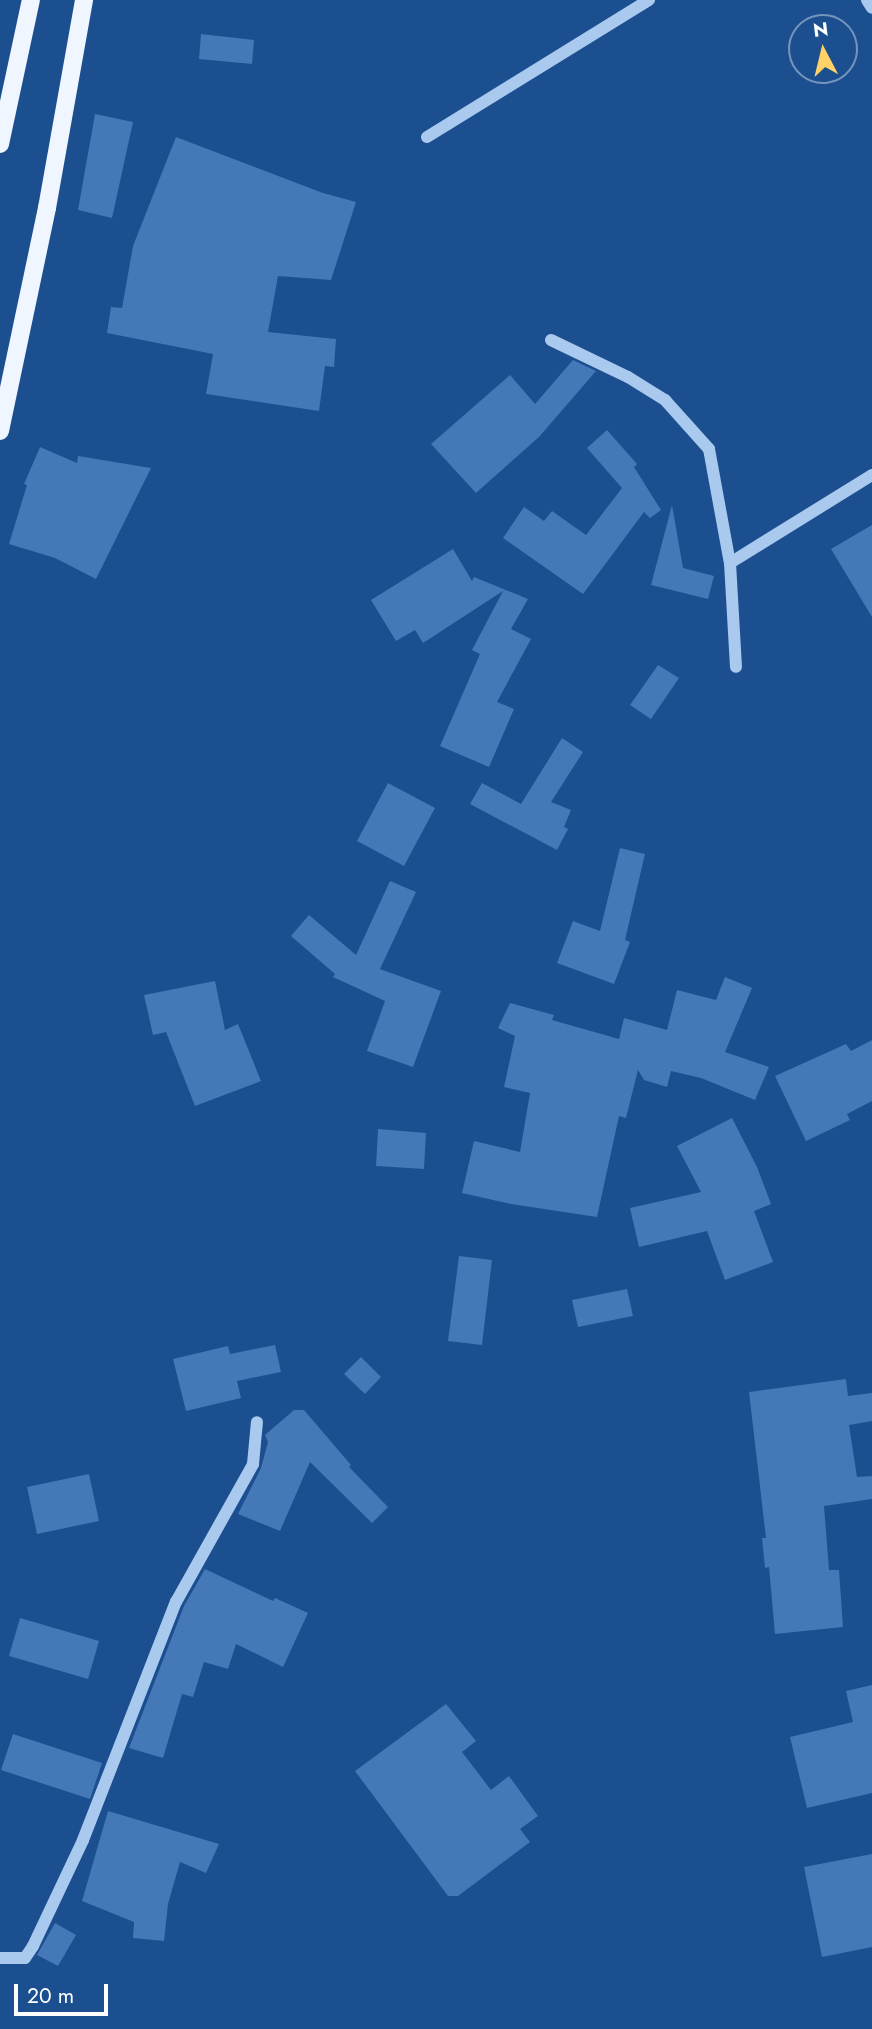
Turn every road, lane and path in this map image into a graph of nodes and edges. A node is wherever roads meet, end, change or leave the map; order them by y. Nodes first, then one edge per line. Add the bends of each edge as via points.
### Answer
1 (31, 0) edge
2 (84, 0) edge
3 (649, 0) edge
4 (867, 0) edge
5 (872, 8) edge
6 (427, 137) dead end
7 (0, 144) edge
8 (551, 340) dead end
9 (0, 431) edge
10 (872, 475) edge
11 (730, 563) junction
12 (736, 667) dead end
13 (257, 1422) dead end
14 (0, 1958) edge

1 - 7 main road
2 - 9 main road
3 - 6 street
4 - 5 street
8 - 11 street via 628,377 665,401 709,449
10 - 11 street
11 - 12 street
13 - 14 street via 253,1464 176,1602 83,1840 33,1946 25,1958

